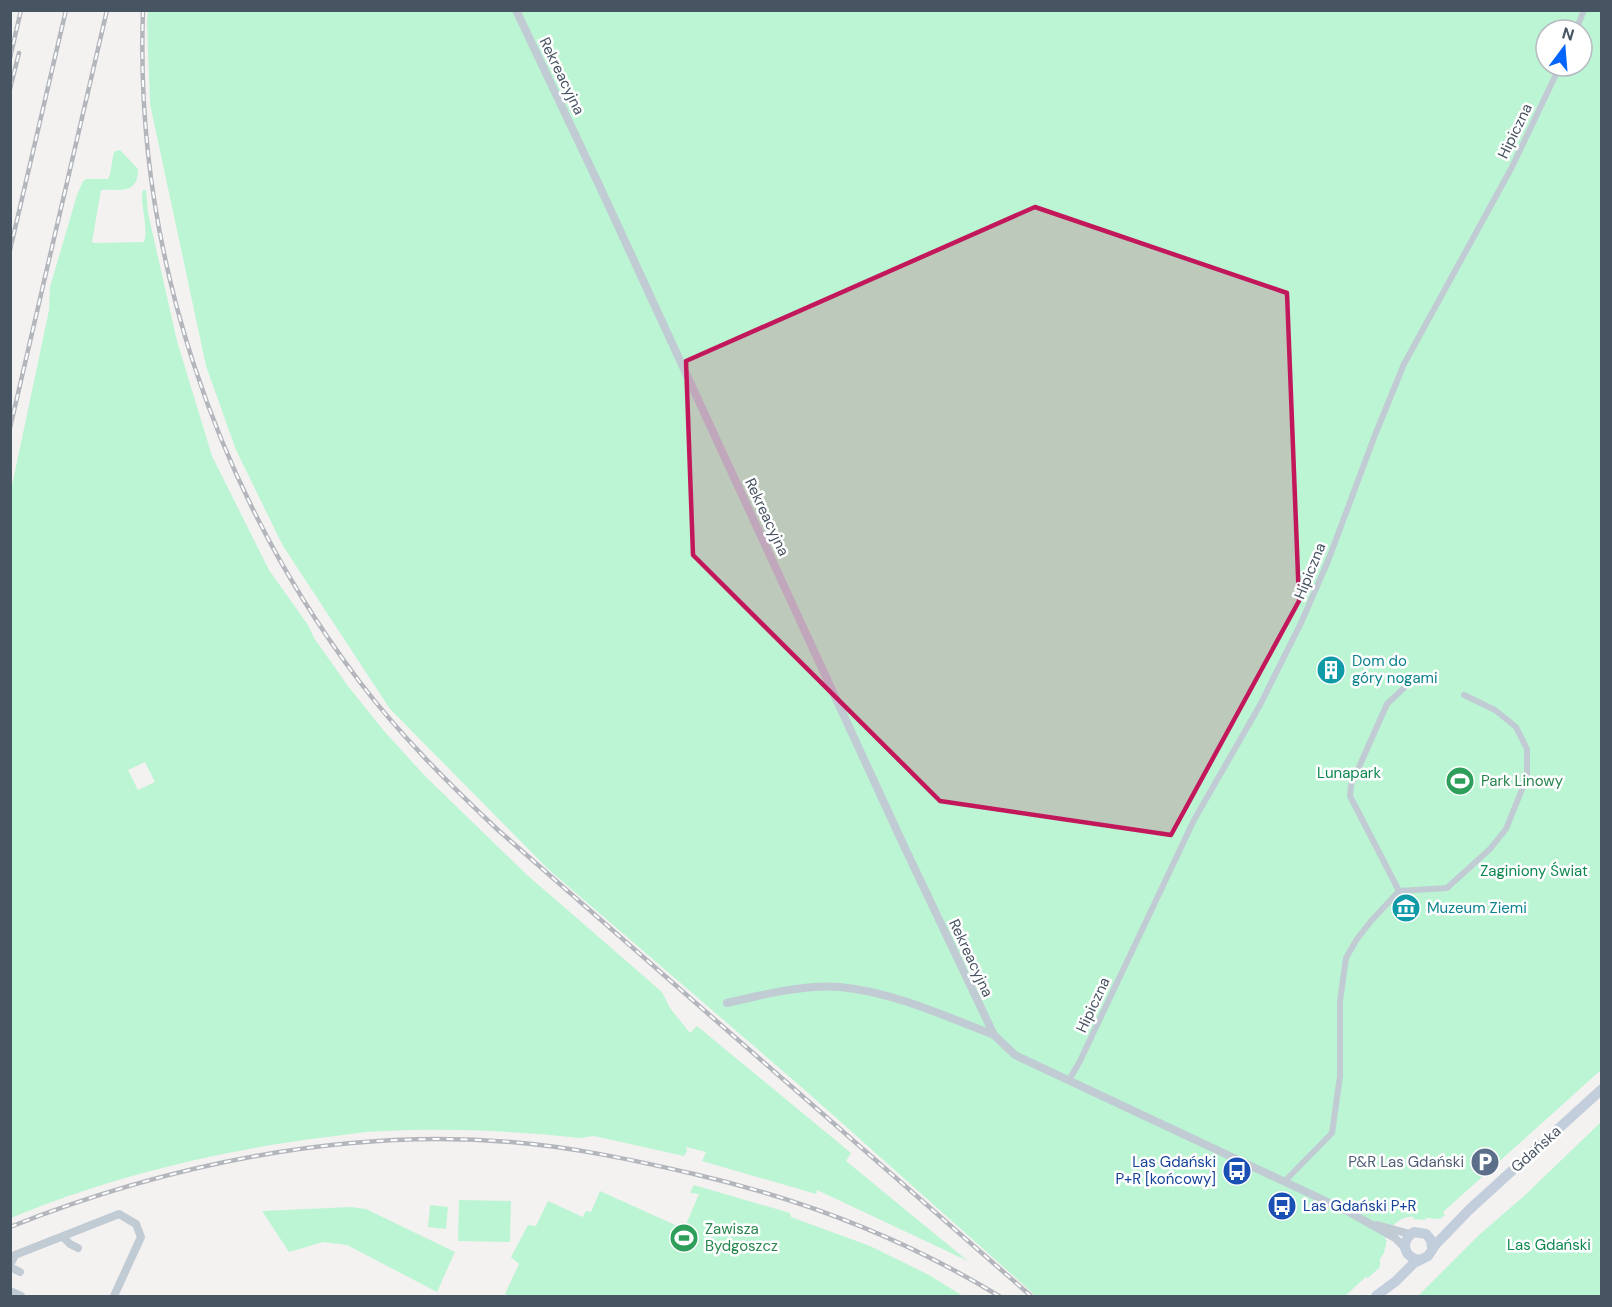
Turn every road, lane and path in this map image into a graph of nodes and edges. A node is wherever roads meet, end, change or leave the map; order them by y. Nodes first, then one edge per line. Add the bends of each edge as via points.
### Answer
1 (516, 10) edge
2 (1554, 78) edge
3 (1408, 684) dead end
4 (1464, 695) dead end
5 (1399, 891) junction
6 (727, 1003) dead end
7 (994, 1035) junction
8 (1070, 1080) junction
9 (1602, 1089) edge
10 (1284, 1182) junction
11 (1470, 1209) junction
12 (1370, 1223) junction
13 (1410, 1234) junction
14 (1426, 1234) junction
15 (63, 1237) junction
16 (78, 1248) dead end
17 (1432, 1248) junction
18 (1405, 1250) junction
19 (1419, 1260) junction
20 (10, 1266) edge
21 (20, 1272) dead end
22 (10, 1291) edge
23 (1378, 1294) edge
24 (21, 1296) edge
25 (114, 1296) edge

1 - 7 street, Rekreacyjna
2 - 8 street, Hipiczna via 1512,167 1404,363 1302,623 1194,820
3 - 5 street via 1387,704 1350,796
4 - 5 street via 1495,710 1516,728 1527,749 1527,777 1506,829 1447,888
5 - 10 street via 1371,921 1346,958 1340,1000 1340,1076 1332,1133
6 - 7 street, Rekreacyjna via 787,990 839,987 922,1007
7 - 8 street, Rekreacyjna via 1015,1055
8 - 10 street, Rekreacyjna
9 - 11 main road, Gdańska
10 - 12 street, Rekreacyjna
11 - 14 main road, Gdańska via 1438,1231
11 - 17 main road, Gdańska
12 - 13 street, Rekreacyjna
12 - 18 street, Rekreacyjna
13 - 14 main road
13 - 18 main road
14 - 17 main road
15 - 16 street
15 - 20 street via 15,1255
15 - 25 street via 119,1214 136,1224 141,1237
17 - 19 main road via 1428,1256
18 - 19 main road via 1411,1258
18 - 23 main road via 1403,1264
19 - 23 main road
20 - 21 street
22 - 24 street

